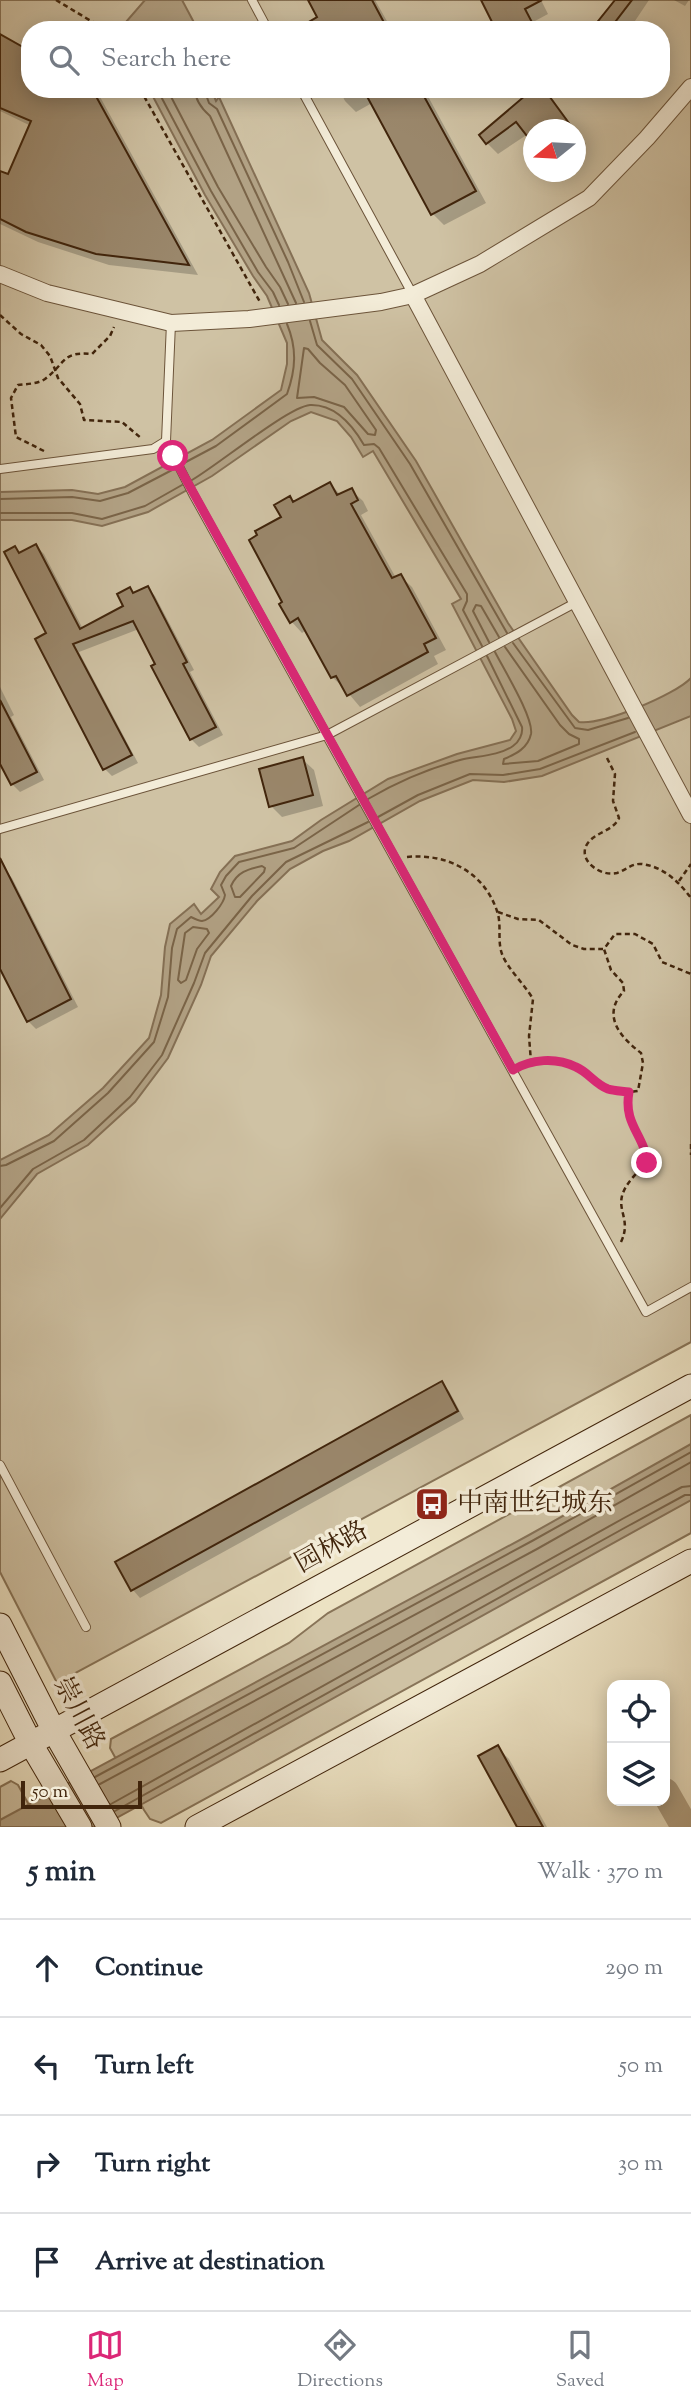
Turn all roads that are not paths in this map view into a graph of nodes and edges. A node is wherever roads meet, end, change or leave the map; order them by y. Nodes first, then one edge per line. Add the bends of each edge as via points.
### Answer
1 (252, 0) edge
2 (263, 21) edge
3 (691, 87) edge
4 (306, 98) edge
5 (0, 274) edge
6 (413, 295) junction
7 (172, 323) junction
8 (166, 442) junction
9 (0, 469) edge
10 (577, 602) junction
11 (327, 735) junction
12 (691, 815) edge
13 (0, 829) edge
14 (691, 1287) edge
15 (691, 1386) edge
16 (0, 1465) edge
17 (691, 1561) edge
18 (0, 1625) edge
19 (86, 1627) dead end
20 (0, 1683) edge
21 (54, 1731) junction
22 (31, 1744) junction
23 (0, 1760) edge
24 (80, 1827) edge
25 (109, 1827) edge
26 (197, 1827) edge

1 - 2 lane
3 - 6 street via 589,198 480,264
4 - 6 lane
5 - 7 street via 47,293
6 - 7 street via 317,311
6 - 10 street
7 - 8 lane
8 - 9 lane
8 - 11 lane
10 - 11 lane
10 - 12 street
11 - 13 lane
11 - 14 lane via 646,1312
15 - 21 main road, 园林路
16 - 19 lane
17 - 26 main road
18 - 21 main road, 崇川路
20 - 22 main road, 崇川路
21 - 22 main road, 园林路
21 - 25 main road, 崇川路
22 - 23 main road, 园林路
22 - 24 main road, 崇川路

